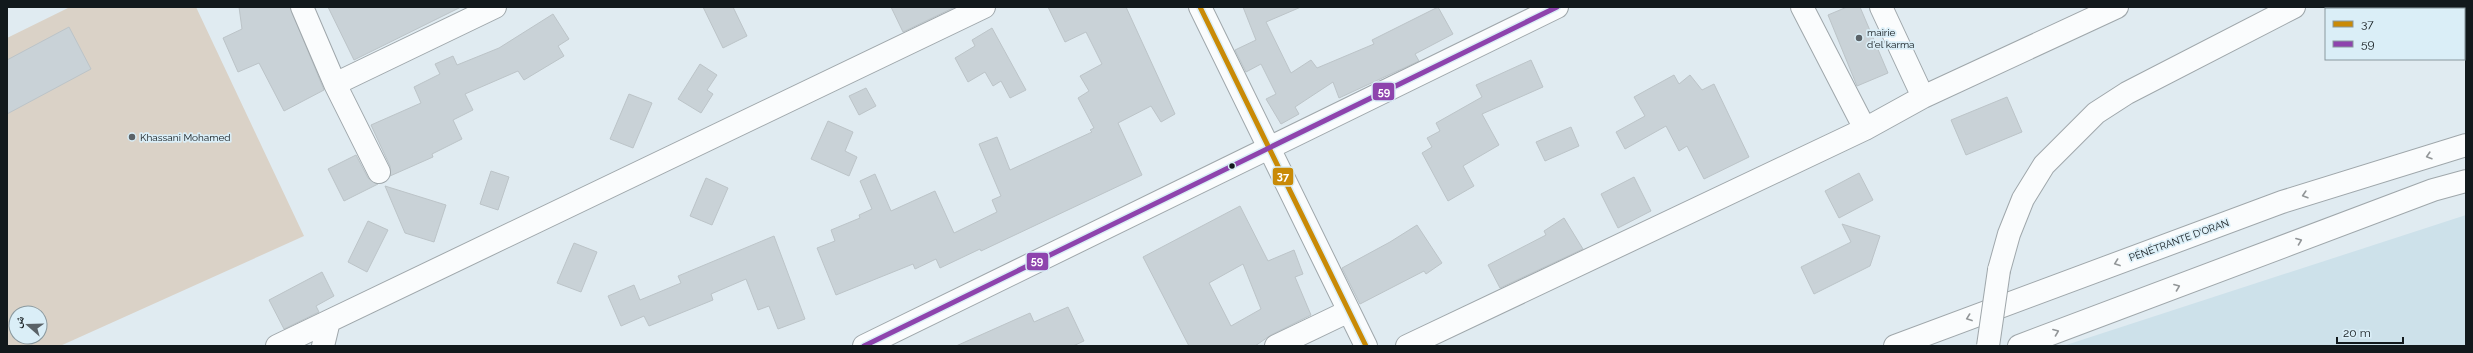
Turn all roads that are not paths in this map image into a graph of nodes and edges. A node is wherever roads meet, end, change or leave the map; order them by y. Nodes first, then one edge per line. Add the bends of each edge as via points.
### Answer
1 (302, 7) edge
2 (495, 7) edge
3 (984, 7) edge
4 (1200, 7) edge
5 (1557, 7) edge
6 (1802, 7) edge
7 (1881, 7) edge
8 (2117, 7) edge
9 (2294, 7) edge
10 (335, 84) junction
11 (1923, 97) junction
12 (1865, 129) junction
13 (2466, 144) edge
14 (1269, 149) junction
15 (378, 172) dead end
16 (2466, 181) edge
17 (1347, 312) junction
18 (329, 321) junction
19 (277, 346) edge
20 (323, 346) edge
21 (865, 346) edge
22 (1276, 346) edge
23 (1366, 346) edge
24 (1407, 346) edge
25 (1895, 346) edge
26 (1988, 346) edge
27 (2019, 346) edge

1 - 10 main road
2 - 10 main road
3 - 18 main road
4 - 14 main road
5 - 14 main road
6 - 12 main road
7 - 11 main road
8 - 11 main road
9 - 26 main road, bridge via 2127,93 2096,113 2069,138 2044,166 2023,199 2009,234 2000,270
10 - 15 main road
11 - 12 main road
12 - 24 main road
13 -> 25 main road, PÉNÉTRANTE D'ORAN via 2282,202
14 - 17 main road
14 - 21 main road
27 -> 16 main road via 2433,190
17 - 22 main road
17 - 23 main road
18 - 19 main road
18 - 20 main road

